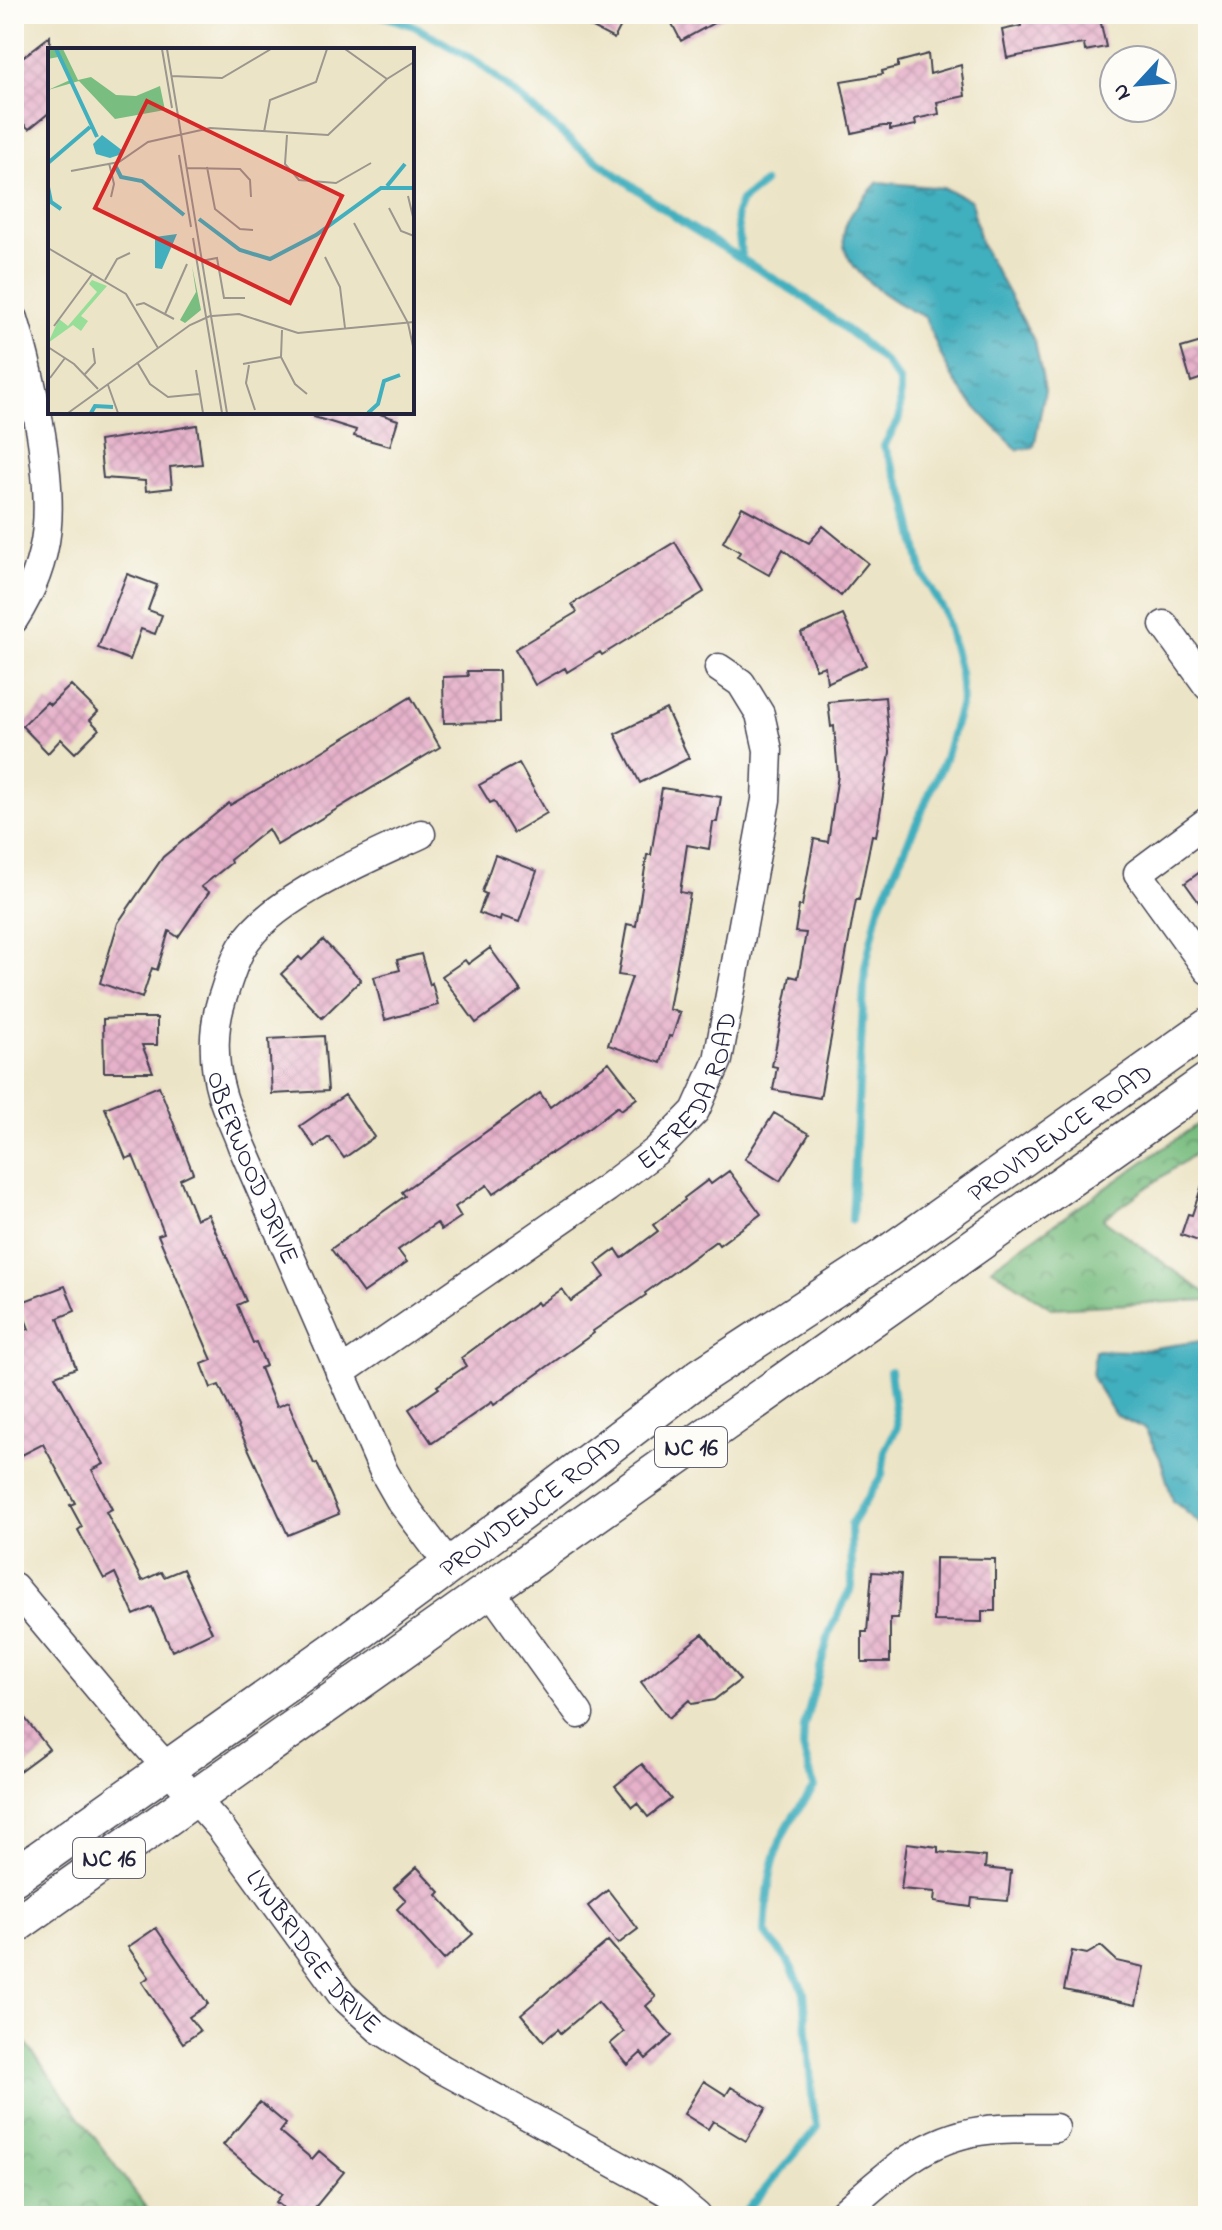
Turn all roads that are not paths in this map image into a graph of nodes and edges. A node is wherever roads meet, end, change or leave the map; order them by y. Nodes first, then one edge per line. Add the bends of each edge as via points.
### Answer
1 (14, 319) edge
2 (39, 361) edge
3 (14, 619) edge
4 (1164, 625) dead end
5 (719, 668) dead end
6 (1208, 686) edge
7 (1208, 821) edge
8 (421, 834) dead end
9 (1208, 970) edge
10 (1208, 1027) edge
11 (1208, 1081) edge
12 (340, 1373) junction
13 (449, 1565) junction
14 (14, 1587) edge
15 (490, 1590) junction
16 (579, 1714) dead end
17 (168, 1768) junction
18 (196, 1797) junction
19 (14, 1877) edge
20 (14, 1926) edge
21 (1055, 2128) dead end
22 (697, 2216) edge
23 (840, 2216) edge

1 - 2 street
2 - 3 street via 47,534 39,570
4 - 6 street
5 - 12 street, ELFREDA ROAD via 741,683 760,714 768,750 766,800 718,1060 695,1111 656,1151 607,1188
7 - 9 street via 1138,873
8 - 12 street, OBERWOOD DRIVE via 331,878 263,922 230,973 215,1035 221,1093
10 - 13 main road, PROVIDENCE ROAD / NC 16 via 886,1255 701,1376
11 - 15 main road, PROVIDENCE ROAD / NC 16
12 - 13 street, OBERWOOD DRIVE via 384,1472
13 - 17 main road, PROVIDENCE ROAD / NC 16
14 - 17 street, LYNBRIDGE DRIVE
15 - 16 street
15 - 18 main road, PROVIDENCE ROAD / NC 16
17 - 18 street, LYNBRIDGE DRIVE
17 - 19 main road, PROVIDENCE ROAD / NC 16
18 - 20 main road, PROVIDENCE ROAD / NC 16
18 - 22 street, LYNBRIDGE DRIVE via 342,1995 379,2029 672,2195
21 - 23 street via 982,2130 942,2142 893,2168

